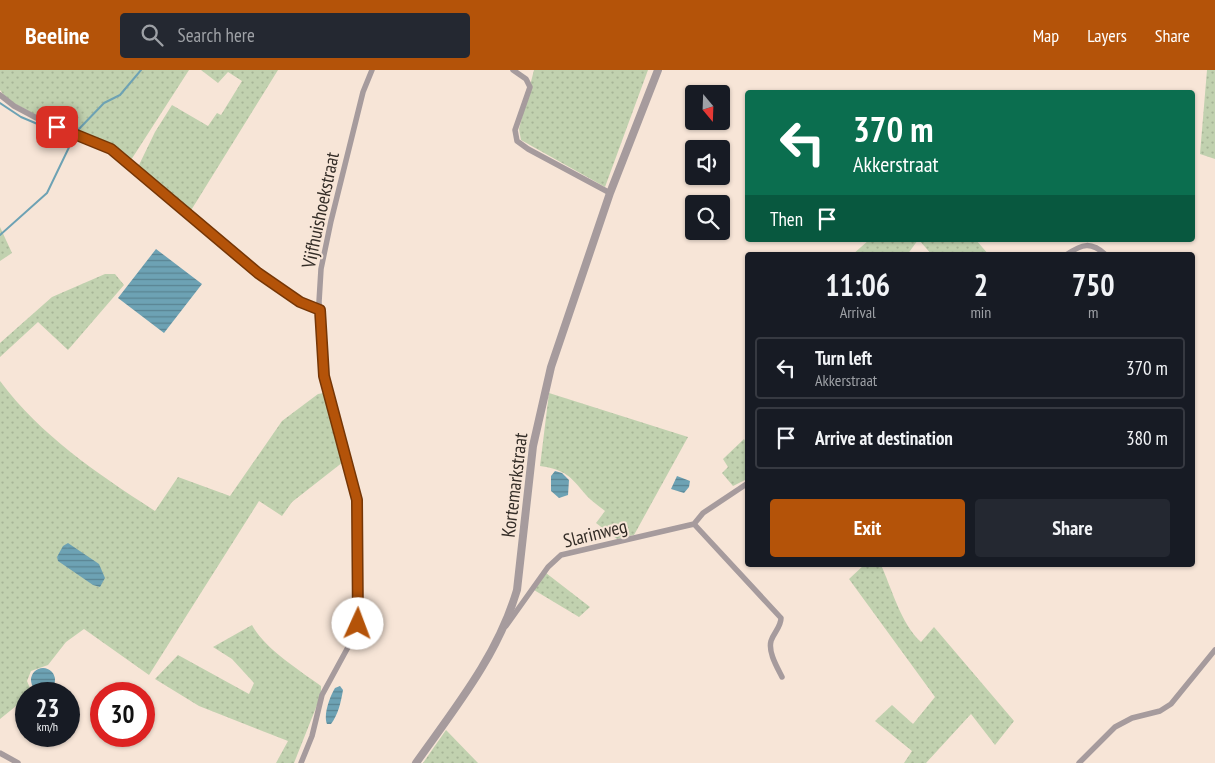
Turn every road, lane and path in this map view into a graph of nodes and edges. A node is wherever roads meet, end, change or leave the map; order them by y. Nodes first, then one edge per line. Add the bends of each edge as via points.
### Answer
1 (372, 70) edge
2 (513, 70) edge
3 (658, 70) edge
4 (0, 95) edge
5 (610, 193) junction
6 (1070, 252) edge
7 (1102, 252) edge
8 (320, 310) junction
9 (745, 485) edge
10 (694, 524) junction
11 (505, 626) junction
12 (1215, 650) edge
13 (782, 677) dead end
14 (0, 753) edge
15 (18, 763) edge
16 (301, 763) edge
17 (416, 763) edge
18 (1079, 763) edge

1 - 8 street, Vijfhuishoekstraat via 363,92 323,255
2 - 5 street via 526,79 530,87 515,130 517,141
3 - 5 street, Kortemarkstraat
4 - 8 street via 46,123 111,149 258,273 300,302
5 - 11 street, Kortemarkstraat via 551,367 533,446 518,590
6 - 7 street via 1088,244
8 - 16 street, Vijfhuishoekstraat via 324,376 357,500 358,615 353,638 322,695 312,736
9 - 10 street via 703,513
10 - 11 street, Slarinweg via 561,555 548,567
10 - 13 street via 781,618 771,640 771,649
11 - 17 street, Kortemarkstraat via 477,675
12 - 18 street via 1171,704 1115,727
14 - 15 street

